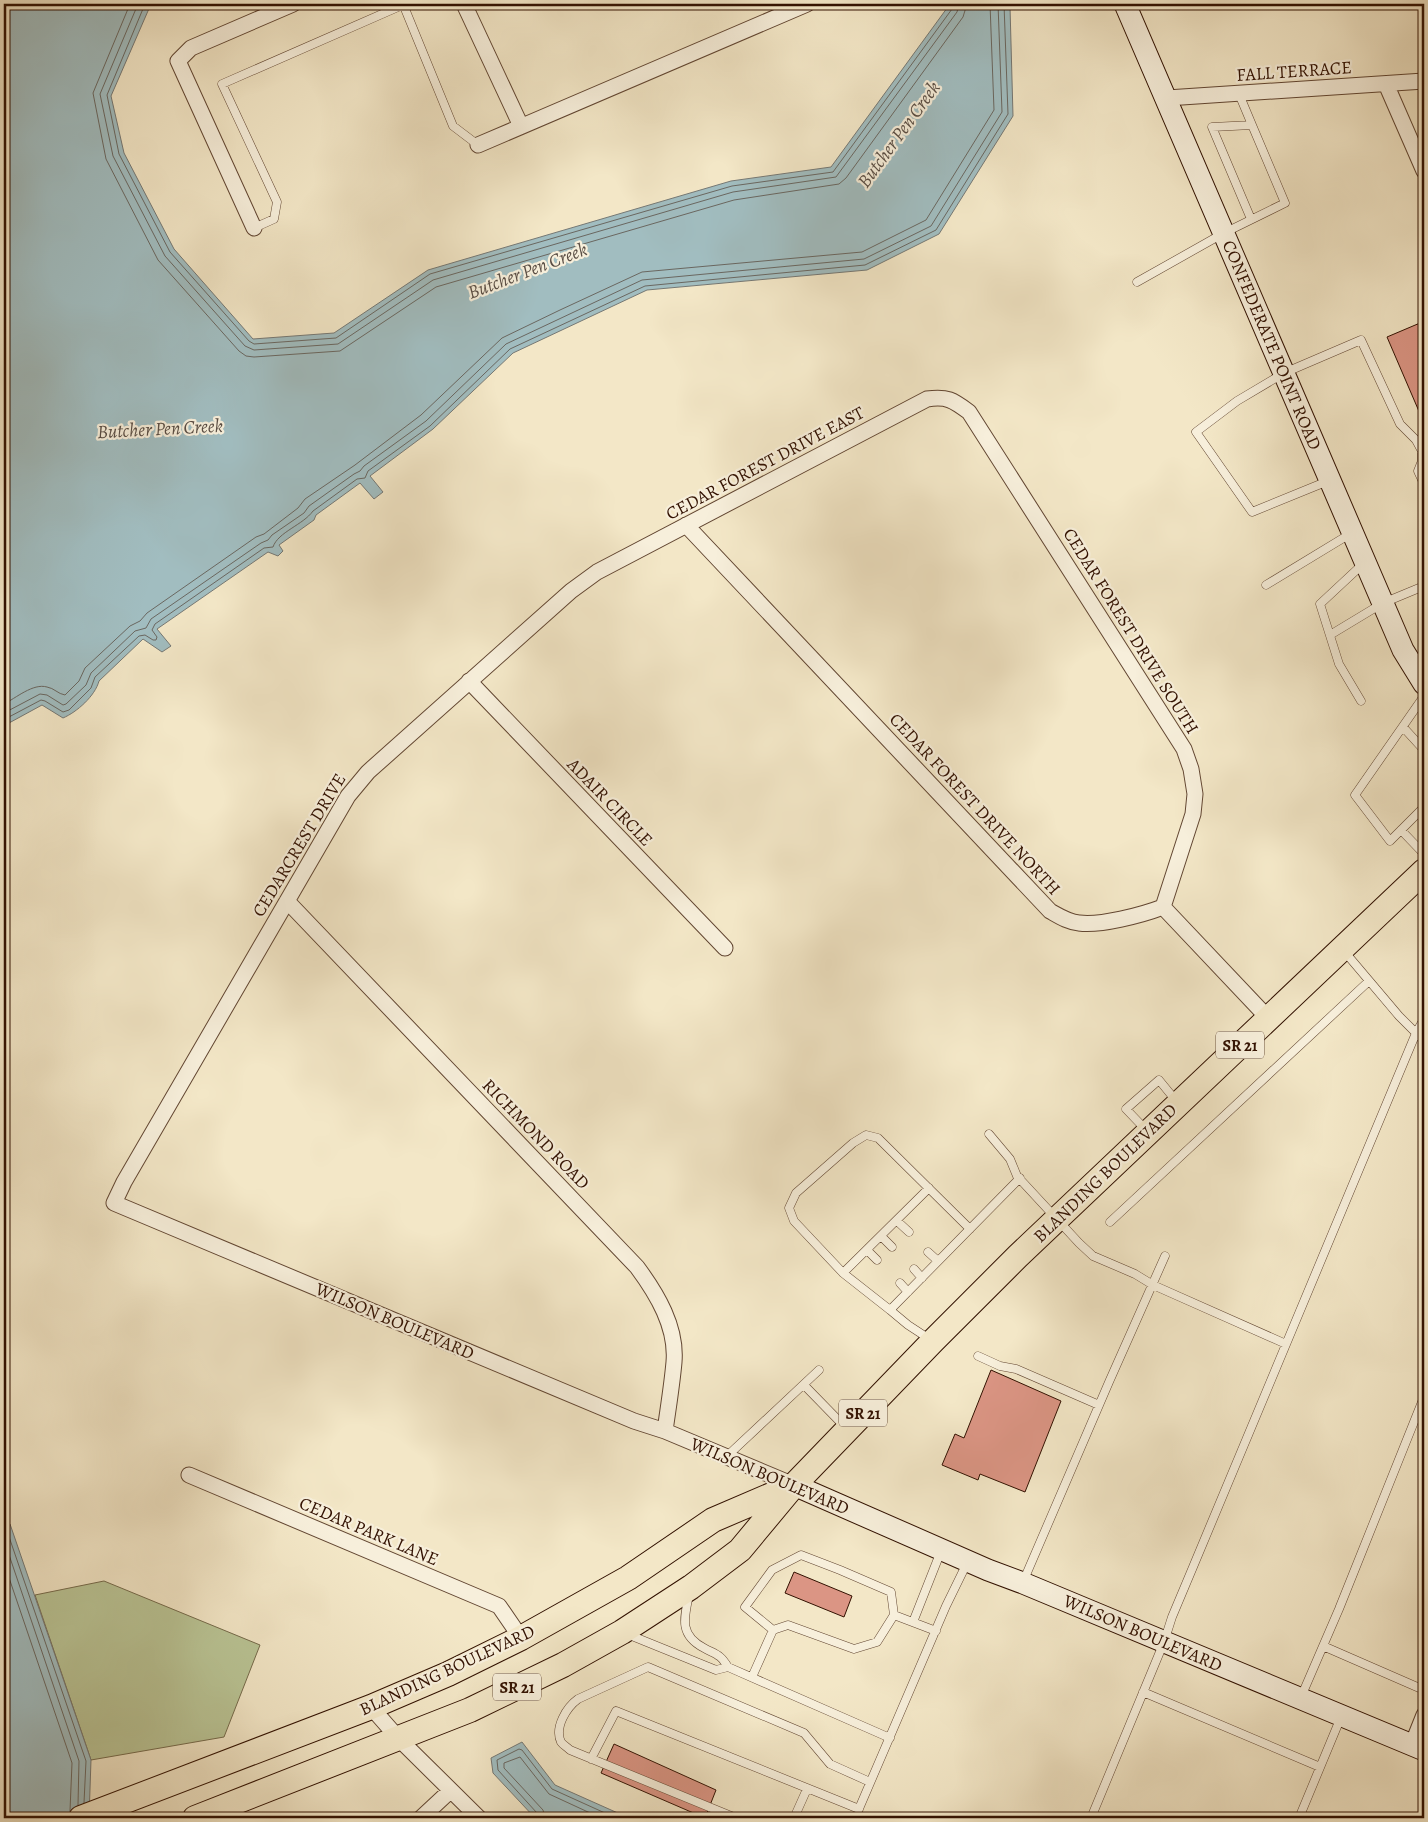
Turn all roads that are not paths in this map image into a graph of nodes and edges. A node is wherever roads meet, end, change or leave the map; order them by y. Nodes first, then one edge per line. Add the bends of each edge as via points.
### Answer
1 (293, 4) edge
2 (404, 4) edge
3 (464, 4) edge
4 (807, 4) edge
5 (1126, 4) edge
6 (1424, 81) edge
7 (1386, 84) junction
8 (1239, 94) junction
9 (1167, 98) junction
10 (1252, 125) junction
11 (521, 126) junction
12 (478, 145) joint
13 (1424, 171) edge
14 (1250, 219) junction
15 (254, 228) joint
16 (1224, 233) junction
17 (1137, 282) dead end
18 (1284, 373) junction
19 (952, 400) joint
20 (1330, 481) junction
21 (1424, 484) edge
22 (686, 525) junction
23 (1352, 533) junction
24 (1365, 562) junction
25 (597, 572) joint
26 (1266, 585) dead end
27 (1424, 586) edge
28 (1382, 603) junction
29 (1330, 635) junction
30 (469, 681) junction
31 (1424, 685) edge
32 (1361, 700) dead end
33 (1403, 726) junction
34 (1424, 750) edge
35 (1424, 807) edge
36 (1401, 830) junction
37 (1424, 854) edge
38 (1424, 871) edge
39 (286, 901) junction
40 (1163, 907) junction
41 (724, 948) dead end
42 (1341, 949) junction
43 (1368, 980) junction
44 (1268, 1018) junction
45 (1424, 1018) edge
46 (1416, 1033) junction
47 (1424, 1041) edge
48 (1178, 1103) junction
49 (1148, 1132) junction
50 (989, 1134) dead end
51 (1020, 1178) junction
52 (929, 1188) junction
53 (114, 1203) joint
54 (1056, 1220) junction
55 (896, 1221) junction
56 (1110, 1222) dead end
57 (970, 1229) junction
58 (909, 1232) dead end
59 (881, 1236) junction
60 (892, 1248) dead end
61 (868, 1250) junction
62 (928, 1252) dead end
63 (1166, 1256) dead end
64 (878, 1260) dead end
65 (938, 1261) junction
66 (914, 1269) dead end
67 (843, 1273) junction
68 (922, 1278) junction
69 (900, 1283) dead end
70 (1153, 1285) junction
71 (908, 1292) junction
72 (890, 1310) junction
73 (933, 1341) junction
74 (1286, 1344) junction
75 (978, 1356) dead end
76 (819, 1370) dead end
77 (804, 1385) junction
78 (1424, 1398) edge
79 (1099, 1405) junction
80 (847, 1430) junction
81 (665, 1431) junction
82 (725, 1458) junction
83 (189, 1475) dead end
84 (794, 1485) junction
85 (941, 1549) junction
86 (968, 1561) junction
87 (1023, 1583) junction
88 (691, 1587) junction
89 (894, 1615) junction
90 (913, 1622) junction
91 (773, 1630) junction
92 (936, 1631) junction
93 (622, 1632) junction
94 (521, 1638) junction
95 (1164, 1642) junction
96 (1322, 1646) junction
97 (728, 1667) junction
98 (752, 1677) junction
99 (1424, 1690) edge
100 (1143, 1692) junction
101 (1300, 1698) junction
102 (371, 1707) junction
103 (1424, 1715) edge
104 (1342, 1716) junction
105 (890, 1738) junction
106 (399, 1739) junction
107 (1418, 1747) edge
108 (591, 1759) junction
109 (1320, 1767) junction
110 (870, 1782) junction
111 (807, 1788) junction
112 (450, 1791) junction
113 (859, 1809) junction
114 (81, 1818) edge
115 (195, 1818) edge
116 (422, 1818) edge
117 (479, 1818) edge
118 (736, 1818) edge
119 (794, 1818) edge
120 (855, 1818) edge
121 (1091, 1818) edge
122 (1299, 1818) edge

1 - 15 street via 191,48 178,61
2 - 12 lane via 453,126
2 - 15 lane via 222,84 277,202 274,219
3 - 11 street
4 - 11 street
5 - 9 street, CONFEDERATE POINT ROAD
6 - 7 street, FALL TERRACE
7 - 8 street, FALL TERRACE
7 - 13 street
8 - 9 street, FALL TERRACE
8 - 10 lane
9 - 16 street, CONFEDERATE POINT ROAD
10 - 14 lane via 1286,203
10 - 14 lane via 1212,127
11 - 12 street
14 - 16 lane
16 - 17 lane
16 - 18 street, CONFEDERATE POINT ROAD
18 - 20 street, CONFEDERATE POINT ROAD
18 - 20 lane via 1237,401 1196,432 1252,512
18 - 21 lane via 1361,340 1400,424 1422,451 1418,471
19 - 22 street, CEDAR FOREST DRIVE EAST via 927,398
19 - 40 street, CEDAR FOREST DRIVE SOUTH via 969,412 1184,749 1191,769 1193,814
20 - 23 street, CONFEDERATE POINT ROAD
22 - 25 street, CEDAR FOREST DRIVE EAST
22 - 40 street, CEDAR FOREST DRIVE NORTH via 1050,911 1063,919 1092,923 1141,915
23 - 24 street, CONFEDERATE POINT ROAD
23 - 26 lane
24 - 28 street, CONFEDERATE POINT ROAD
24 - 29 lane via 1320,604
25 - 30 street, CEDARCREST DRIVE
27 - 28 lane
28 - 29 lane
28 - 31 street, CONFEDERATE POINT ROAD via 1403,650
29 - 32 lane via 1339,664
30 - 39 street, CEDARCREST DRIVE via 368,772 348,796
30 - 41 street, ADAIR CIRCLE
31 - 33 lane
33 - 34 lane
33 - 36 lane via 1355,795 1390,841
35 - 36 lane
36 - 37 lane
38 - 42 main road, BLANDING BOULEVARD / SR 21
39 - 53 street, CEDARCREST DRIVE
39 - 81 street, RICHMOND ROAD via 637,1267 663,1308 672,1336 674,1361
40 - 44 street
42 - 43 lane
42 - 44 main road, BLANDING BOULEVARD / SR 21
43 - 46 lane
43 - 56 lane
44 - 48 main road, BLANDING BOULEVARD / SR 21
45 - 46 lane
46 - 47 lane
46 - 74 lane
48 - 49 main road, BLANDING BOULEVARD / SR 21
48 - 49 lane via 1159,1080 1126,1109
49 - 54 main road, BLANDING BOULEVARD / SR 21
50 - 51 lane via 1010,1159
51 - 54 lane
51 - 57 lane
52 - 55 lane
52 - 57 lane
52 - 67 lane via 878,1138 866,1135 853,1142 796,1193 789,1208 794,1221
53 - 81 street, WILSON BOULEVARD via 634,1421
54 - 70 lane via 1093,1256
54 - 73 main road, BLANDING BOULEVARD / SR 21
55 - 58 lane
55 - 59 lane
57 - 65 lane
59 - 60 lane
59 - 61 lane
61 - 64 lane
61 - 67 lane
62 - 65 lane
63 - 70 lane
65 - 68 lane
66 - 68 lane
67 - 72 lane
68 - 71 lane
69 - 71 lane
70 - 74 lane
70 - 79 lane
71 - 72 lane
72 - 73 lane
73 - 80 main road, BLANDING BOULEVARD / SR 21
74 - 95 lane
75 - 79 lane
76 - 77 lane
77 - 80 lane
77 - 82 lane
78 - 96 lane
79 - 87 lane
80 - 84 main road, BLANDING BOULEVARD / SR 21
81 - 82 street, WILSON BOULEVARD
82 - 84 street, WILSON BOULEVARD
83 - 94 street, CEDAR PARK LANE via 499,1606
84 - 85 street, WILSON BOULEVARD
84 - 88 main road, BLANDING BOULEVARD / SR 21 via 740,1550
84 - 94 main road, BLANDING BOULEVARD / SR 21 via 713,1520 628,1578
85 - 86 street, WILSON BOULEVARD
85 - 90 lane
86 - 87 street, WILSON BOULEVARD
86 - 92 lane
87 - 95 street, WILSON BOULEVARD
88 - 93 main road, BLANDING BOULEVARD / SR 21
88 - 97 lane via 684,1617 685,1628 691,1640 720,1655
89 - 90 lane
89 - 91 lane via 877,1642 854,1649 788,1625
89 - 91 lane via 891,1592 801,1555 772,1570 745,1607
90 - 92 lane
91 - 98 lane
92 - 105 lane
93 - 97 lane via 716,1670
93 - 106 main road, BLANDING BOULEVARD / SR 21 via 470,1710
94 - 102 main road, BLANDING BOULEVARD / SR 21
95 - 100 lane
95 - 101 street, WILSON BOULEVARD
96 - 99 lane
96 - 101 lane
97 - 98 lane
98 - 105 lane
100 - 109 lane
100 - 121 lane
101 - 104 street, WILSON BOULEVARD
102 - 106 street
102 - 114 main road, BLANDING BOULEVARD / SR 21
103 - 107 street
104 - 107 street, WILSON BOULEVARD
104 - 109 lane
105 - 110 lane
106 - 112 street
106 - 115 main road, BLANDING BOULEVARD / SR 21
108 - 110 lane via 562,1743 559,1735 562,1720 570,1705 648,1667 804,1733 830,1764
108 - 111 lane via 616,1711
108 - 118 lane
109 - 122 lane
110 - 113 lane
111 - 113 lane
111 - 119 lane
112 - 116 street
112 - 117 street
113 - 120 lane

